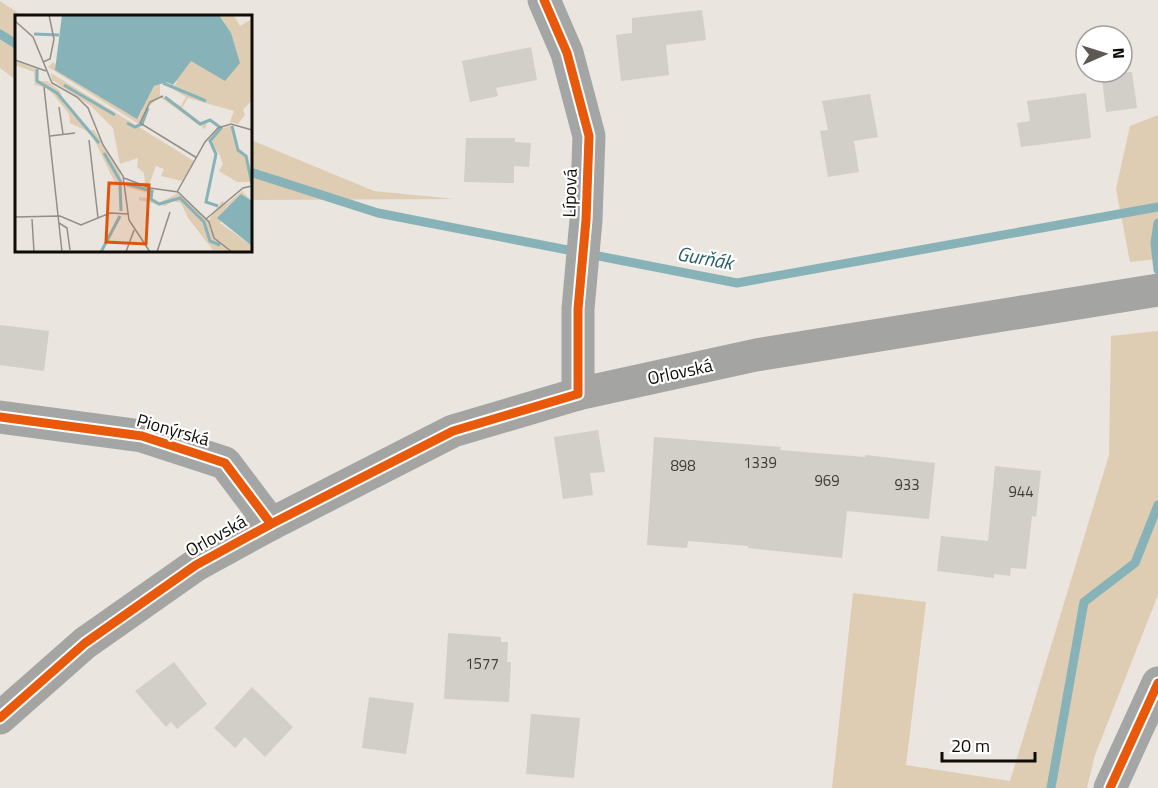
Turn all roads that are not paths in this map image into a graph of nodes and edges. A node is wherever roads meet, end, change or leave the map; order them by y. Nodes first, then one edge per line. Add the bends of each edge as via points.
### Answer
1 (544, 0) edge
2 (1148, 292) edge
3 (578, 394) junction
4 (0, 417) edge
5 (271, 524) junction
6 (1158, 682) edge
7 (0, 718) edge
8 (1110, 788) edge

1 - 3 street, Lípová via 567,52 589,136 578,309
2 - 3 main road, Orlovská via 756,355
3 - 5 main road, Orlovská via 453,431
4 - 5 street, Pionýrská via 142,436 225,463
5 - 7 main road, Orlovská via 196,565 85,643
6 - 8 street

